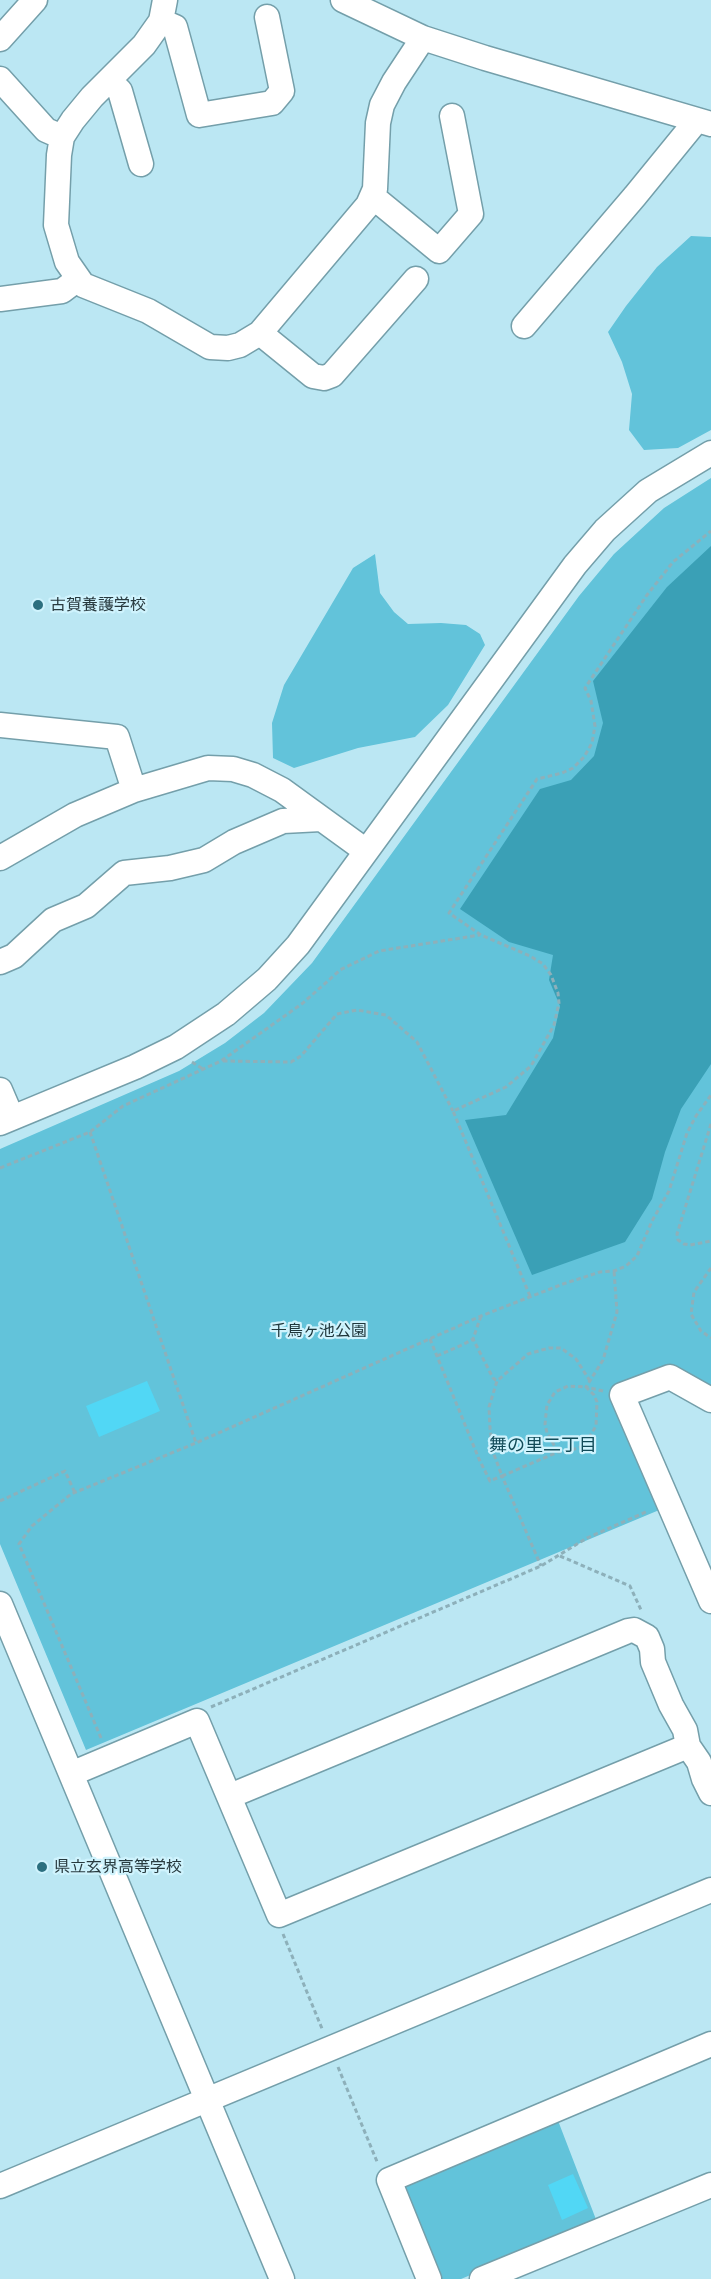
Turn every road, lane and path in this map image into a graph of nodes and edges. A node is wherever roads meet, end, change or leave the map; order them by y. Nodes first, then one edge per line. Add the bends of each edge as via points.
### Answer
1 (35, 0) edge
2 (343, 0) edge
3 (163, 10) edge
4 (267, 17) dead end
5 (423, 38) junction
6 (0, 39) edge
7 (0, 80) edge
8 (109, 80) junction
9 (452, 116) dead end
10 (704, 122) edge
11 (63, 137) junction
12 (141, 164) dead end
13 (372, 196) junction
14 (78, 279) junction
15 (416, 279) dead end
16 (0, 299) edge
17 (524, 326) dead end
18 (260, 333) junction
19 (711, 453) edge
20 (711, 531) edge
21 (0, 725) edge
22 (134, 790) junction
23 (321, 819) junction
24 (366, 851) junction
25 (1, 854) edge
26 (481, 935) junction
27 (0, 962) edge
28 (221, 1061) junction
29 (0, 1090) edge
30 (709, 1097) edge
31 (711, 1104) edge
32 (453, 1111) junction
33 (6, 1121) edge
34 (711, 1124) edge
35 (90, 1132) junction
36 (0, 1168) edge
37 (711, 1241) edge
38 (711, 1268) edge
39 (614, 1271) junction
40 (530, 1296) junction
41 (481, 1316) junction
42 (429, 1338) junction
43 (711, 1338) edge
44 (472, 1339) junction
45 (437, 1356) junction
46 (496, 1381) junction
47 (590, 1381) junction
48 (586, 1387) junction
49 (711, 1400) edge
50 (196, 1443) junction
51 (558, 1452) junction
52 (502, 1476) junction
53 (75, 1493) junction
54 (0, 1501) edge
55 (669, 1501) junction
56 (560, 1556) junction
57 (541, 1566) junction
58 (711, 1601) edge
59 (0, 1604) edge
60 (642, 1632) junction
61 (197, 1721) junction
62 (688, 1746) junction
63 (110, 1758) junction
64 (70, 1774) junction
65 (711, 1793) edge
66 (230, 1796) junction
67 (711, 1890) edge
68 (279, 1915) junction
69 (711, 2044) edge
70 (330, 2048) junction
71 (208, 2099) junction
72 (389, 2180) junction
73 (711, 2185) edge
74 (0, 2186) edge
75 (282, 2279) edge
76 (429, 2279) edge
77 (482, 2279) edge

1 - 6 street
2 - 5 street
3 - 4 street via 175,27 199,115 272,102 282,91
3 - 8 street via 144,45
5 - 10 street
5 - 13 street via 382,105
7 - 11 street via 46,130
8 - 11 street
8 - 12 street via 120,92
9 - 13 street via 471,214 439,251
10 - 17 street
11 - 14 street via 57,225 67,262
13 - 18 street
14 - 16 street via 62,291
14 - 18 street via 82,285 148,311 210,347 240,345
15 - 18 street via 332,375 324,378 313,376
19 - 24 street via 648,491 605,530 569,573
20 - 26 path via 673,562 585,688 596,726 584,757 573,768 537,779 449,913
21 - 22 street via 117,736
22 - 23 street via 208,768 233,769 282,790
22 - 25 street via 75,815
23 - 24 street
23 - 27 street via 282,821 204,860 124,873 86,906 53,920 14,956
24 - 33 street via 298,945 267,979 226,1014 176,1047 135,1067
26 - 28 path via 379,951 340,970 285,1017
26 - 32 path via 543,964 558,993 557,1015 540,1052 524,1073 497,1092
28 - 32 path via 291,1062 301,1056 337,1014 357,1010 386,1015 417,1042
28 - 35 path via 123,1107
29 - 33 street
30 - 31 path
30 - 39 path via 687,1133 669,1191 637,1256
32 - 40 path
34 - 37 path via 677,1234 684,1244
35 - 36 path
35 - 50 path
38 - 43 path via 694,1292 691,1314
39 - 40 path via 600,1272
39 - 47 path via 617,1312 603,1360
40 - 41 path
41 - 42 path
41 - 44 path
42 - 45 path
42 - 50 path
44 - 45 path
44 - 46 path
45 - 52 path via 490,1480
46 - 47 path via 528,1354 561,1348 576,1359
46 - 52 path via 489,1407 490,1428
47 - 48 path
48 - 51 path via 597,1402 593,1433 584,1446
48 - 51 path via 560,1389 547,1405 547,1433
49 - 55 street via 670,1377 622,1395
50 - 53 path
51 - 52 path
52 - 57 path
53 - 54 path via 65,1471
53 - 63 path via 32,1526 19,1544
55 - 56 path via 587,1538
55 - 58 street
56 - 57 path
56 - 60 path via 630,1586 644,1617
57 - 61 path via 210,1708
59 - 64 street
60 - 62 street via 648,1637 653,1662 685,1730
60 - 66 street via 628,1631
61 - 63 street
61 - 66 street
62 - 65 street
62 - 68 street
63 - 64 street
64 - 71 street
66 - 68 street
67 - 70 street
68 - 70 path via 279,1925
69 - 72 street
70 - 71 street
70 - 72 path via 382,2173
71 - 74 street
71 - 75 street
72 - 76 street
73 - 77 street

